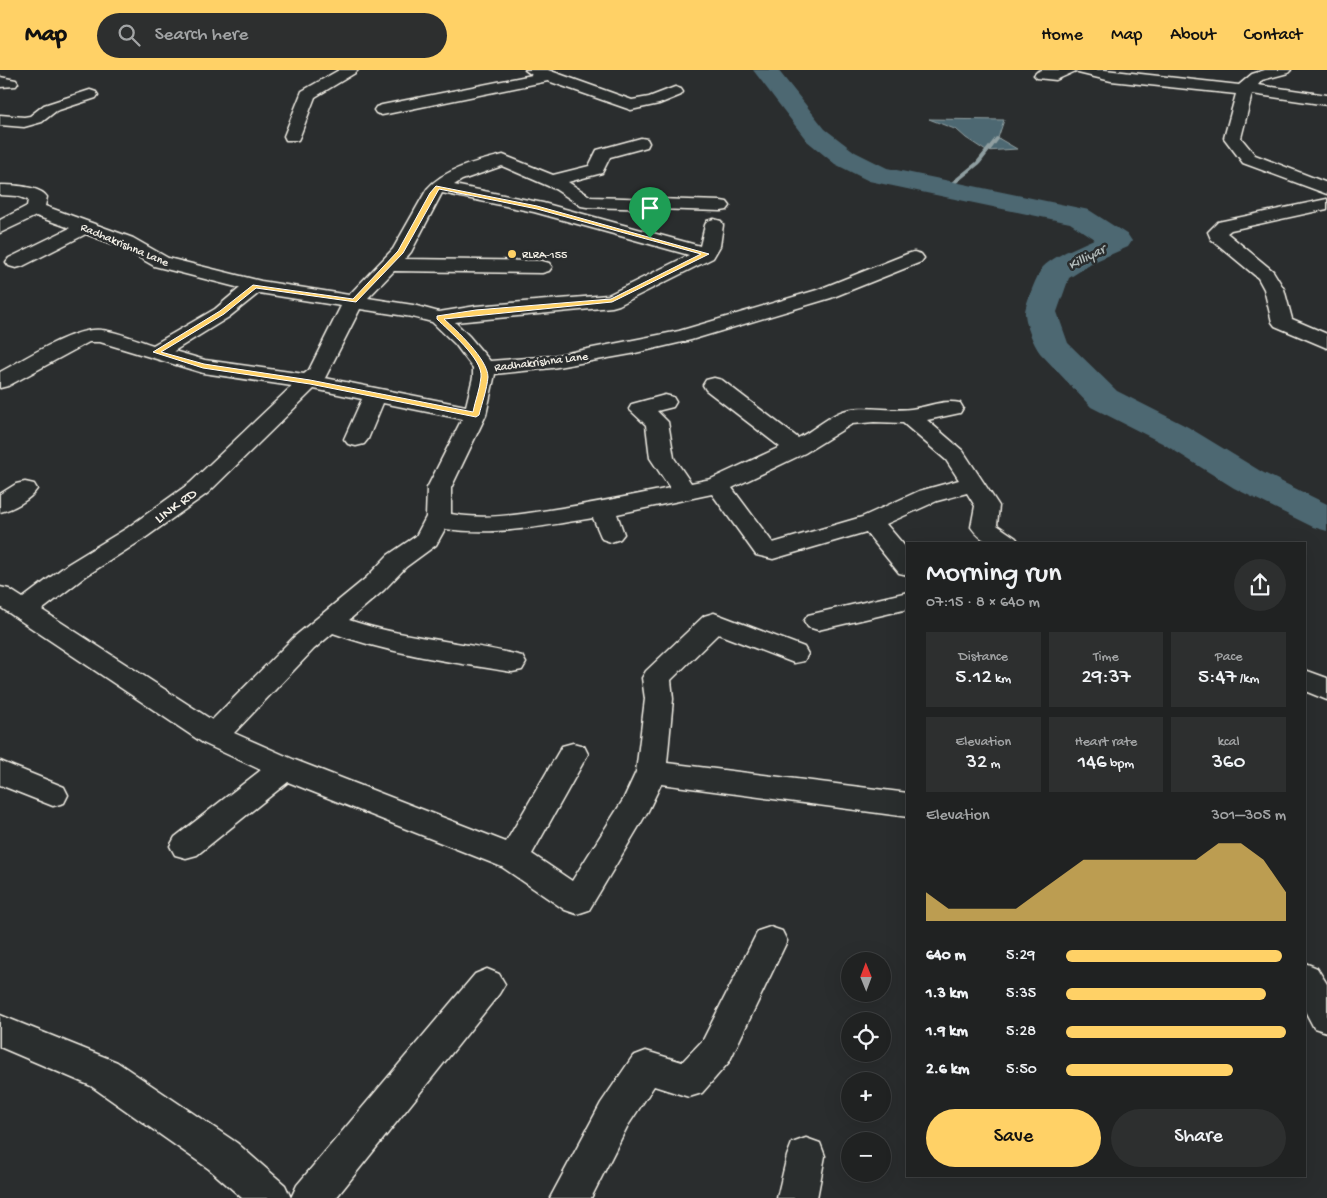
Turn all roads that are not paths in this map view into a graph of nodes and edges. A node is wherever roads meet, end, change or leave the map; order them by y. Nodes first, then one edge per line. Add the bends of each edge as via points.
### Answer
1 (350, 70) edge
2 (533, 70) edge
3 (1069, 70) edge
4 (1083, 70) edge
5 (1283, 70) edge
6 (1042, 75) dead end
7 (549, 76) junction
8 (1246, 88) junction
9 (675, 92) dead end
10 (90, 95) dead end
11 (1327, 100) edge
12 (382, 110) dead end
13 (0, 120) edge
14 (292, 136) dead end
15 (641, 142) dead end
16 (552, 180) junction
17 (438, 188) junction
18 (1327, 189) edge
19 (0, 190) edge
20 (1327, 204) edge
21 (721, 206) dead end
22 (35, 209) junction
23 (714, 225) dead end
24 (86, 227) junction
25 (0, 228) edge
26 (706, 254) junction
27 (914, 258) dead end
28 (16, 262) dead end
29 (388, 265) junction
30 (542, 267) dead end
31 (255, 286) junction
32 (354, 301) junction
33 (439, 318) junction
34 (1327, 342) edge
35 (156, 352) junction
36 (484, 368) junction
37 (0, 381) edge
38 (310, 382) junction
39 (714, 385) dead end
40 (375, 395) junction
41 (665, 402) dead end
42 (952, 408) dead end
43 (476, 415) junction
44 (909, 416) junction
45 (356, 439) dead end
46 (797, 448) junction
47 (718, 484) junction
48 (973, 484) junction
49 (25, 489) dead end
50 (685, 492) junction
51 (0, 505) edge
52 (603, 509) junction
53 (438, 517) junction
54 (871, 522) junction
55 (611, 534) dead end
56 (994, 542) edge
57 (906, 565) edge
58 (0, 595) edge
59 (906, 600) edge
60 (24, 610) junction
61 (818, 621) dead end
62 (330, 622) junction
63 (794, 654) dead end
64 (512, 664) dead end
65 (1306, 680) edge
66 (1327, 690) edge
67 (214, 736) junction
68 (573, 754) dead end
69 (284, 768) junction
70 (0, 772) edge
71 (651, 772) junction
72 (53, 795) dead end
73 (906, 805) edge
74 (186, 846) dead end
75 (512, 858) junction
76 (770, 941) dead end
77 (1306, 980) edge
78 (487, 984) dead end
79 (1327, 1017) edge
80 (0, 1032) edge
81 (806, 1156) dead end
82 (271, 1198) edge
83 (311, 1198) edge
84 (570, 1198) edge
85 (797, 1198) edge

1 - 14 street via 308,94
2 - 7 street
3 - 6 street via 1056,75
4 - 8 street via 1222,89
5 - 8 street via 1257,76
7 - 9 street via 631,105
7 - 12 street
8 - 11 street
8 - 18 street via 1232,138 1249,159
10 - 13 street via 50,108 36,119 24,122
15 - 16 street via 603,154 596,169
16 - 17 street via 502,160 456,176
16 - 21 street via 587,202
17 - 26 street via 537,207
17 - 29 street, LINK RD via 432,193 400,252
19 - 22 street via 38,197
20 - 34 street via 1225,226 1217,232 1266,275 1274,288 1282,322
22 - 24 street, Radhakrishna Lane
22 - 25 street
23 - 26 street
24 - 28 street
24 - 31 street, Radhakrishna Lane via 126,242 161,262
26 - 33 street via 612,301
27 - 36 street, Radhakrishna Lane via 824,294 684,336 552,362
29 - 30 street
29 - 32 street, LINK RD
31 - 32 street, Radhakrishna Lane
31 - 35 street via 222,313
32 - 33 street, Radhakrishna Lane
32 - 38 street, LINK RD via 318,373
33 - 36 street, Radhakrishna Lane
35 - 37 street via 101,336 90,336
35 - 38 street via 203,366
36 - 43 street
38 - 40 street
38 - 60 street, LINK RD via 199,488 77,570
39 - 46 street
40 - 43 street
40 - 45 street
41 - 50 street via 640,409 657,422 662,458
42 - 44 street
43 - 53 street via 439,488
44 - 46 street via 846,418
44 - 48 street via 955,456
46 - 47 street
47 - 50 street
47 - 54 street via 765,549 773,551
48 - 54 street via 928,496
48 - 56 street via 987,506 984,527
49 - 51 street
50 - 52 street
52 - 53 street via 506,524 474,525 444,521
52 - 55 street
53 - 62 street via 427,540 397,561
54 - 57 street
58 - 60 street
59 - 61 street
60 - 67 street
62 - 64 street via 365,635
62 - 67 street via 304,643
63 - 71 street via 714,622 656,678 659,699
65 - 66 street
67 - 69 street
68 - 75 street
69 - 74 street
69 - 75 street
70 - 72 street
71 - 73 street
71 - 75 street via 637,803 577,900
76 - 84 street via 716,1050 689,1081 646,1067 614,1115
77 - 79 street
78 - 83 street
80 - 82 street via 104,1074 223,1156
81 - 85 street

